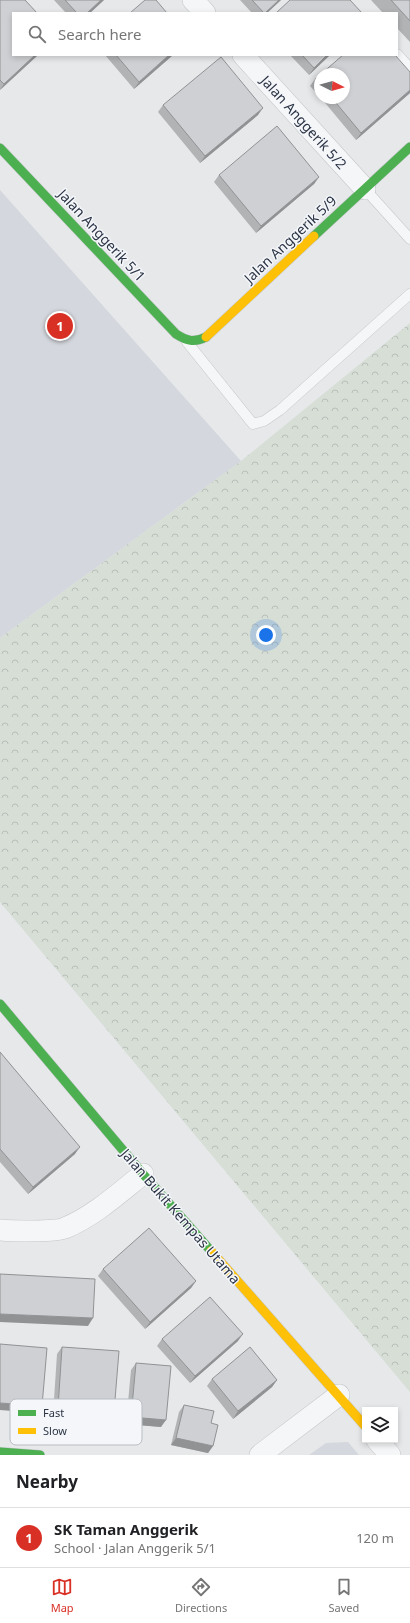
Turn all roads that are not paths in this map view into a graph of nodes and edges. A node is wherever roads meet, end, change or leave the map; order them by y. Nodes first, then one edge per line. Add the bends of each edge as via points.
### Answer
1 (193, 0) edge
2 (204, 12) edge
3 (398, 55) edge
4 (244, 56) edge
5 (410, 68) edge
6 (410, 147) edge
7 (0, 148) edge
8 (365, 189) junction
9 (410, 238) edge
10 (410, 294) edge
11 (186, 340) junction
12 (0, 1004) edge
13 (143, 1174) junction
14 (0, 1230) edge
15 (339, 1395) junction
16 (362, 1422) edge
17 (380, 1443) edge
18 (0, 1452) edge
19 (40, 1455) edge
20 (260, 1455) edge
21 (390, 1455) edge

1 - 2 street
3 - 5 lane
4 - 8 street, Jalan Anggerik 5/2
6 - 8 street, Jalan Anggerik 5/9
7 - 11 street, Jalan Anggerik 5/1 via 176,334
8 - 9 lane
8 - 11 street, Jalan Anggerik 5/9 via 206,337 197,342
10 - 11 lane via 280,410 253,424
12 - 13 street, Jalan Bukit Kempas Utama
13 - 14 street via 94,1212 63,1229
13 - 15 street, Jalan Bukit Kempas Utama
15 - 16 street, Jalan Bukit Kempas Utama
15 - 20 street
17 - 21 street
18 - 19 street

